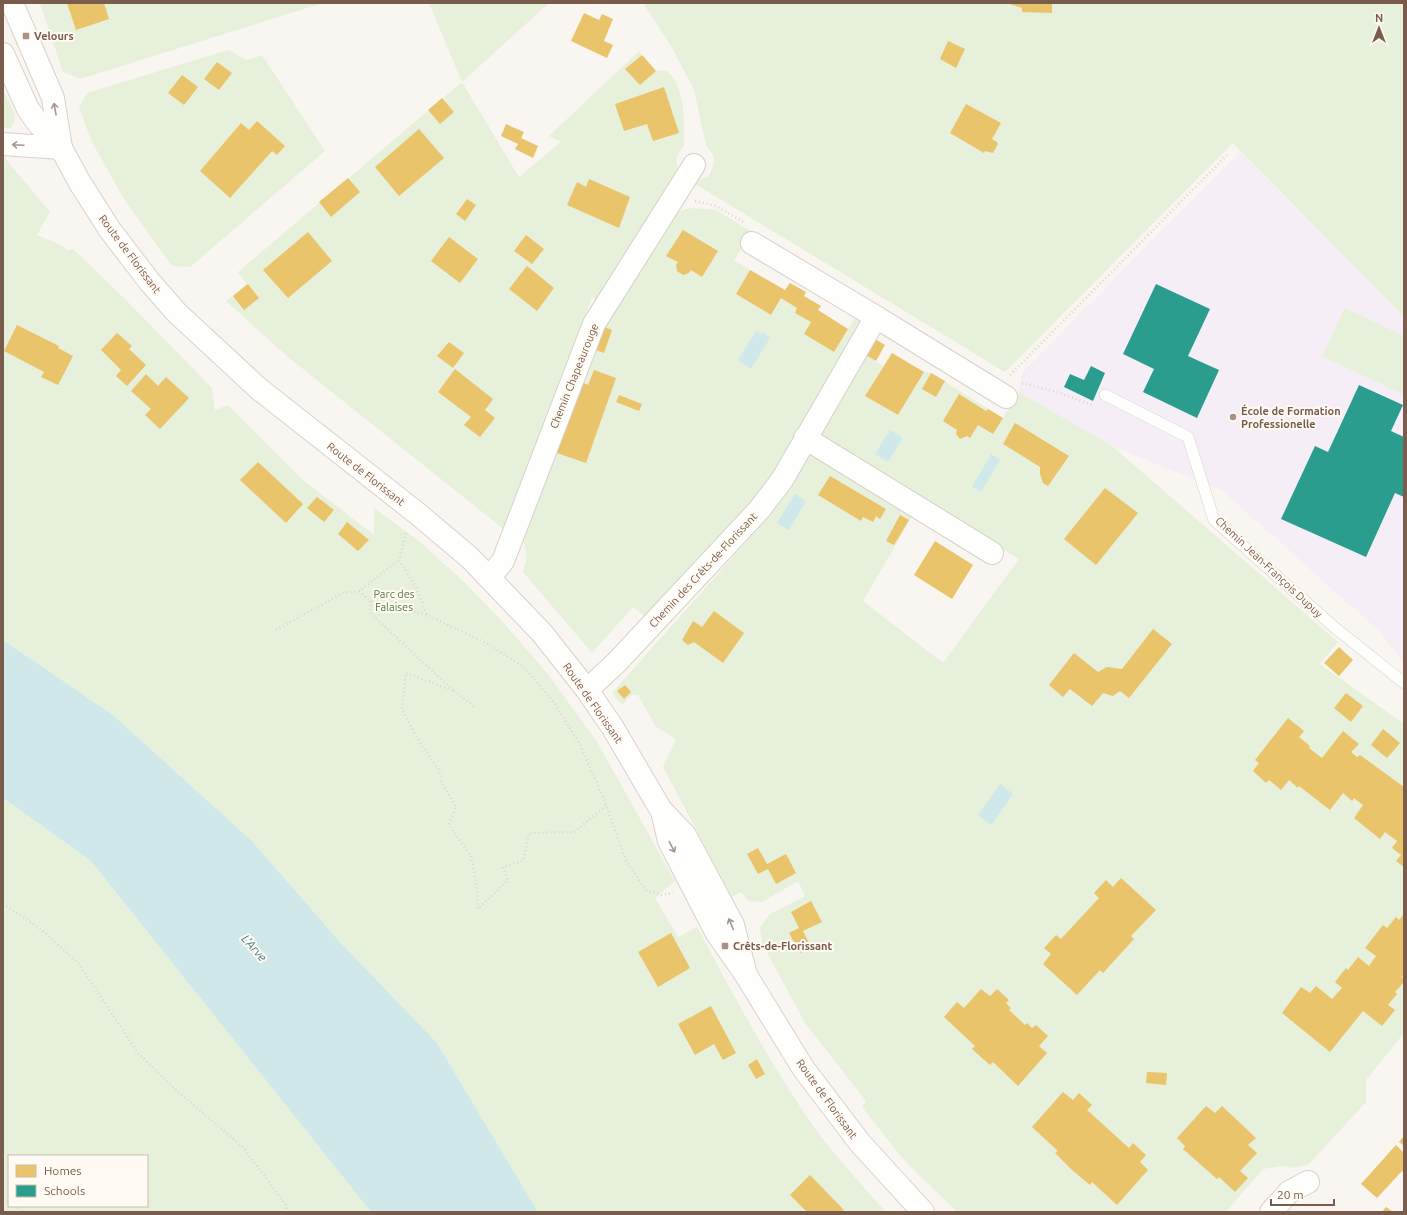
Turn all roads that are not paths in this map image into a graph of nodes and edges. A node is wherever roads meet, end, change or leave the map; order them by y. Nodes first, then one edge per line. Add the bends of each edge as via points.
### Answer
1 (12, 3) edge
2 (3, 54) edge
3 (3, 144) edge
4 (61, 148) junction
5 (694, 165) dead end
6 (752, 243) dead end
7 (876, 317) junction
8 (1013, 385) road end
9 (1106, 395) road end
10 (805, 438) junction
11 (992, 552) dead end
12 (490, 577) junction
13 (1404, 683) edge
14 (587, 690) junction
15 (1308, 1182) dead end
16 (923, 1212) edge
17 (1271, 1212) edge

4 -> 1 main road, Route de Florissant via 53,98
2 - 4 main road, Route de Florissant via 28,109
4 -> 3 main road
4 - 12 main road, Route de Florissant via 110,230 149,281 178,313 259,390 418,514
5 - 12 main road, Chemin Chapeaurouge via 594,324 503,561
6 - 7 main road
7 - 8 main road
7 - 10 main road, Chemin des Crêts-de-Florissant
9 - 13 lane, Chemin Jean-François Dupuy via 1188,437 1214,520 1334,627
10 - 11 main road
10 - 14 main road, Chemin des Crêts-de-Florissant via 782,480 759,510 617,662
12 - 14 main road, Route de Florissant via 542,633
14 - 16 main road, Route de Florissant via 613,728 661,810 685,835 732,925 746,975 803,1068 860,1143
15 - 17 main road via 1289,1192

